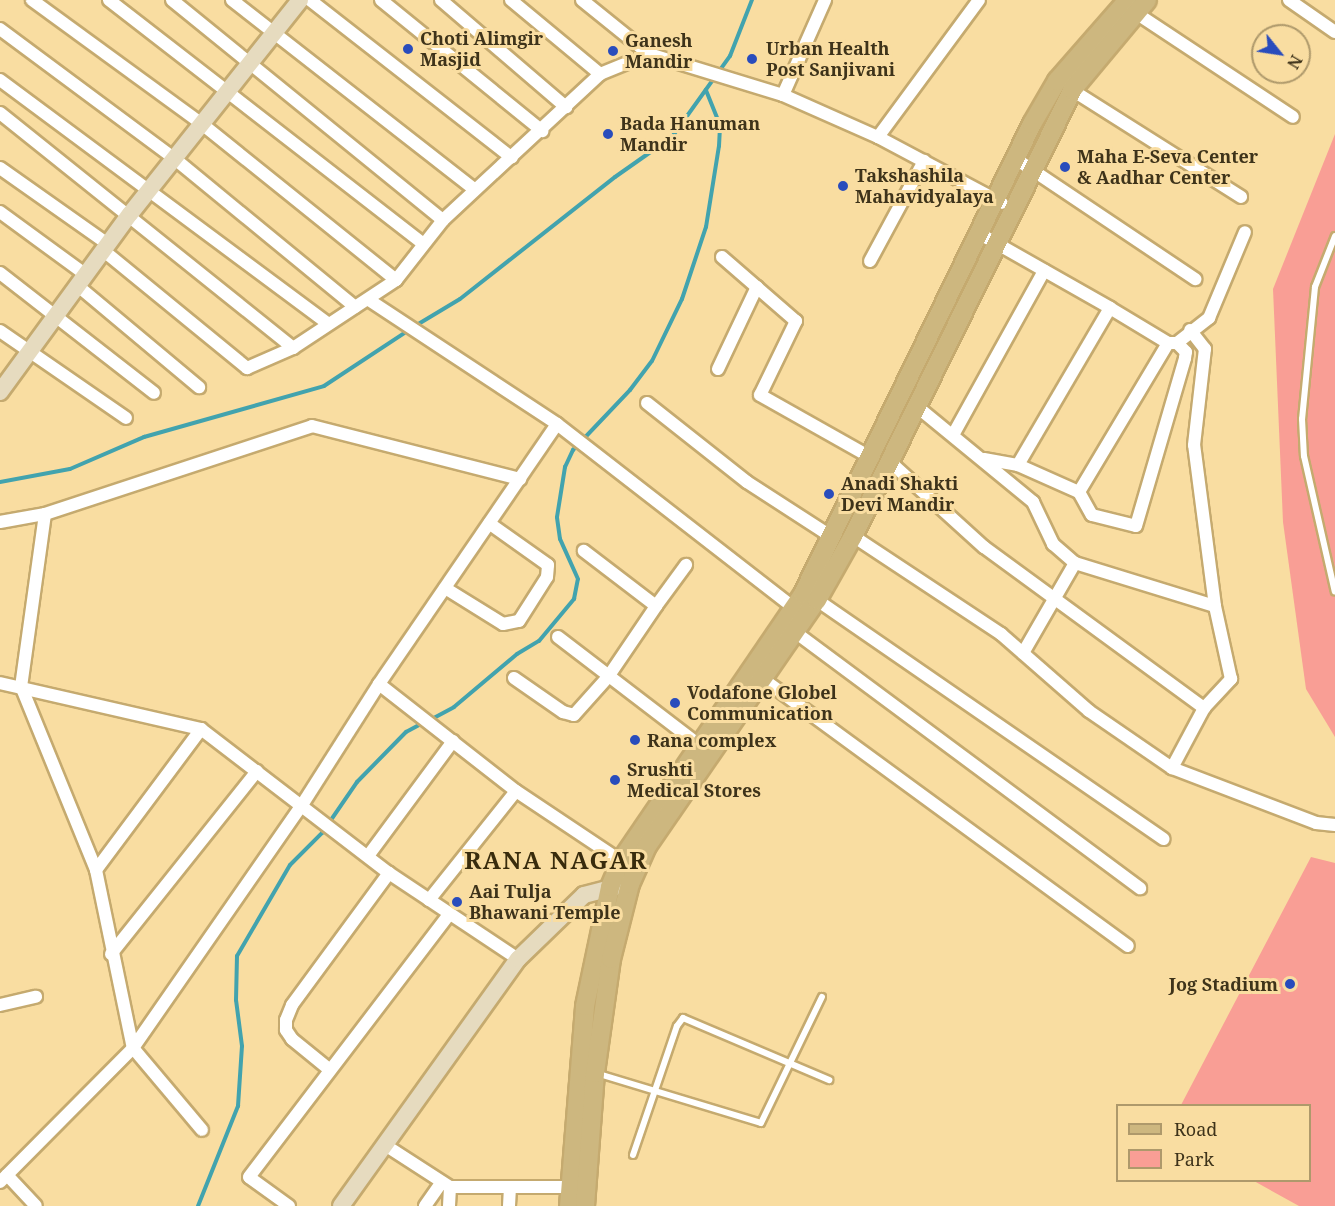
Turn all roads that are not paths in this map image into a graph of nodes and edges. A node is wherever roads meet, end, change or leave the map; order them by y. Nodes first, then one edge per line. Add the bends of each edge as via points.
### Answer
1 (32, 0) edge
2 (110, 0) edge
3 (172, 0) edge
4 (232, 0) edge
5 (300, 0) edge
6 (310, 0) edge
7 (381, 0) edge
8 (441, 0) edge
9 (511, 0) edge
10 (582, 0) edge
11 (825, 0) edge
12 (979, 0) edge
13 (1289, 0) edge
14 (1137, 4) edge
15 (0, 29) edge
16 (1335, 32) edge
17 (273, 35) junction
18 (648, 54) junction
19 (251, 64) junction
20 (600, 74) junction
21 (0, 80) edge
22 (1072, 90) junction
23 (228, 92) junction
24 (783, 95) junction
25 (566, 107) junction
26 (0, 113) edge
27 (1293, 117) dead end
28 (202, 124) junction
29 (542, 131) junction
30 (878, 136) junction
31 (512, 158) junction
32 (175, 159) junction
33 (924, 161) junction
34 (1023, 164) junction
35 (0, 168) edge
36 (474, 189) junction
37 (150, 191) junction
38 (1241, 197) dead end
39 (1004, 204) junction
40 (0, 212) edge
41 (130, 213) junction
42 (443, 220) junction
43 (1245, 232) dead end
44 (1335, 236) edge
45 (987, 238) junction
46 (424, 244) junction
47 (107, 248) junction
48 (722, 257) dead end
49 (870, 261) dead end
50 (1044, 270) junction
51 (0, 273) edge
52 (1195, 279) dead end
53 (82, 280) junction
54 (396, 280) junction
55 (757, 287) junction
56 (369, 300) junction
57 (355, 307) junction
58 (1110, 308) junction
59 (54, 318) junction
60 (328, 324) junction
61 (1190, 330) junction
62 (0, 332) edge
63 (1173, 343) junction
64 (293, 348) junction
65 (27, 352) junction
66 (718, 369) dead end
67 (199, 387) dead end
68 (1, 388) edge
69 (154, 393) dead end
70 (647, 403) dead end
71 (915, 405) junction
72 (126, 418) dead end
73 (557, 424) junction
74 (953, 435) junction
75 (983, 459) junction
76 (880, 460) junction
77 (1018, 465) junction
78 (519, 479) junction
79 (1079, 492) junction
80 (45, 514) junction
81 (0, 522) edge
82 (489, 523) junction
83 (853, 536) junction
84 (832, 537) junction
85 (584, 552) dead end
86 (1075, 563) junction
87 (686, 565) dead end
88 (445, 588) junction
89 (1335, 592) edge
90 (817, 600) junction
91 (1056, 600) junction
92 (656, 606) junction
93 (1215, 606) junction
94 (800, 612) junction
95 (789, 627) junction
96 (558, 637) dead end
97 (1023, 653) junction
98 (608, 677) junction
99 (514, 678) dead end
100 (763, 679) junction
101 (0, 682) edge
102 (379, 684) junction
103 (21, 686) junction
104 (1204, 708) junction
105 (201, 729) junction
106 (453, 741) junction
107 (698, 744) junction
108 (1172, 768) junction
109 (257, 771) junction
110 (516, 791) junction
111 (302, 805) junction
112 (1335, 825) edge
113 (1164, 839) dead end
114 (368, 856) junction
115 (621, 861) junction
116 (96, 870) junction
117 (388, 873) junction
118 (630, 884) junction
119 (610, 886) junction
120 (1140, 888) dead end
121 (429, 900) junction
122 (449, 914) junction
123 (1128, 946) dead end
124 (111, 954) junction
125 (518, 959) junction
126 (36, 997) dead end
127 (822, 997) dead end
128 (0, 1005) edge
129 (133, 1048) junction
130 (791, 1062) junction
131 (330, 1071) junction
132 (595, 1073) junction
133 (830, 1080) dead end
134 (654, 1091) junction
135 (202, 1130) dead end
136 (385, 1145) junction
137 (633, 1155) dead end
138 (3, 1179) edge
139 (446, 1185) junction
140 (510, 1187) junction
141 (570, 1187) junction
142 (36, 1206) edge
143 (289, 1206) edge
144 (341, 1206) edge
145 (425, 1206) edge
146 (449, 1206) edge
147 (508, 1206) edge
148 (569, 1206) edge
149 (585, 1206) edge

1 - 28 street
2 - 23 street
3 - 19 street
4 - 17 street
5 - 17 street
6 - 31 street
7 - 29 street
8 - 25 street
9 - 20 street
10 - 18 street
11 - 24 street
12 - 30 street
13 - 16 street
14 - 22 main road
14 - 27 street
14 - 34 main road via 1057,81
15 - 32 street
17 - 19 street
17 - 36 street
18 - 20 street
18 - 24 street
19 - 23 street
19 - 42 street
20 - 25 street
21 - 37 street
22 - 34 main road
22 - 38 street
23 - 28 street
23 - 46 street
24 - 30 street
25 - 29 street
26 - 41 street
28 - 32 street
28 - 54 street
29 - 31 street
30 - 33 street
31 - 36 street
32 - 37 street
32 - 57 street
33 - 39 street
33 - 49 street
34 - 39 main road
34 - 52 street
35 - 47 street
36 - 42 street
37 - 41 street
37 - 60 street
39 - 45 main road
40 - 53 street
41 - 47 street
41 - 64 street
42 - 46 street
43 - 61 street via 1226,271 1212,314
44 - 89 lane via 1315,286 1302,419 1304,456
45 - 50 street
45 - 71 main road
45 - 76 main road
46 - 54 street
47 - 53 street
47 - 64 street via 247,368
48 - 55 street
50 - 58 street
50 - 74 street
51 - 59 street
53 - 59 street
53 - 67 street
54 - 56 street
55 - 66 street
55 - 76 street via 796,321 760,395
56 - 57 street
56 - 73 street
57 - 60 street
58 - 63 street
58 - 77 street
59 - 65 street
59 - 69 street
60 - 64 street
61 - 63 street
61 - 93 street via 1205,351 1194,445
62 - 65 street
63 - 79 street
63 - 79 street via 1186,352 1185,358 1136,526 1092,515
65 - 68 street
65 - 72 street
70 - 84 street via 747,482
71 - 74 street
71 - 76 main road
73 - 78 street
73 - 94 street
74 - 75 street
75 - 77 street
75 - 86 street via 1033,502 1053,544
76 - 83 main road
76 - 84 main road
76 - 91 street via 984,547
77 - 79 street
78 - 80 street via 312,426
78 - 82 street
80 - 81 street
80 - 103 street
82 - 88 street
82 - 88 street via 548,565 546,577 519,621 503,624
83 - 90 main road
83 - 97 street via 1001,634
84 - 94 main road
85 - 92 street
86 - 91 street
86 - 93 street
87 - 92 street
88 - 102 street
90 - 94 main road
90 - 113 street
91 - 97 street
91 - 104 street
92 - 98 street
93 - 104 street via 1231,679
94 - 95 main road
95 - 100 main road
95 - 107 main road
95 - 120 street
96 - 98 street
97 - 108 street via 1089,711
98 - 99 street via 574,715 563,712
98 - 107 street
100 - 118 main road via 647,846
100 - 123 street
101 - 103 street
102 - 106 street
102 - 111 street
103 - 105 street
103 - 116 street
104 - 108 street
105 - 109 street
105 - 116 street
106 - 110 street
106 - 114 street
107 - 115 main road
108 - 112 street via 1316,823
109 - 111 street
109 - 124 street
110 - 115 street
110 - 121 street
111 - 114 street
111 - 129 street
114 - 117 street
115 - 119 main road
116 - 124 street
117 - 121 street
117 - 131 street via 292,1005 286,1020 286,1030 292,1039
118 - 119 street
118 - 132 main road via 611,959
119 - 125 street via 584,895
119 - 141 main road via 585,1006
121 - 122 street
122 - 125 street
122 - 131 street
124 - 129 street
125 - 136 street
126 - 128 street
127 - 130 lane
129 - 135 street
129 - 138 street
130 - 133 lane
130 - 134 lane via 761,1123
130 - 134 lane via 683,1018
131 - 143 street via 249,1177
132 - 134 lane
132 - 149 main road
134 - 137 lane
136 - 139 street
136 - 144 street
138 - 142 street
139 - 140 street
139 - 145 street
139 - 146 street
140 - 141 street
140 - 147 street
141 - 148 main road

